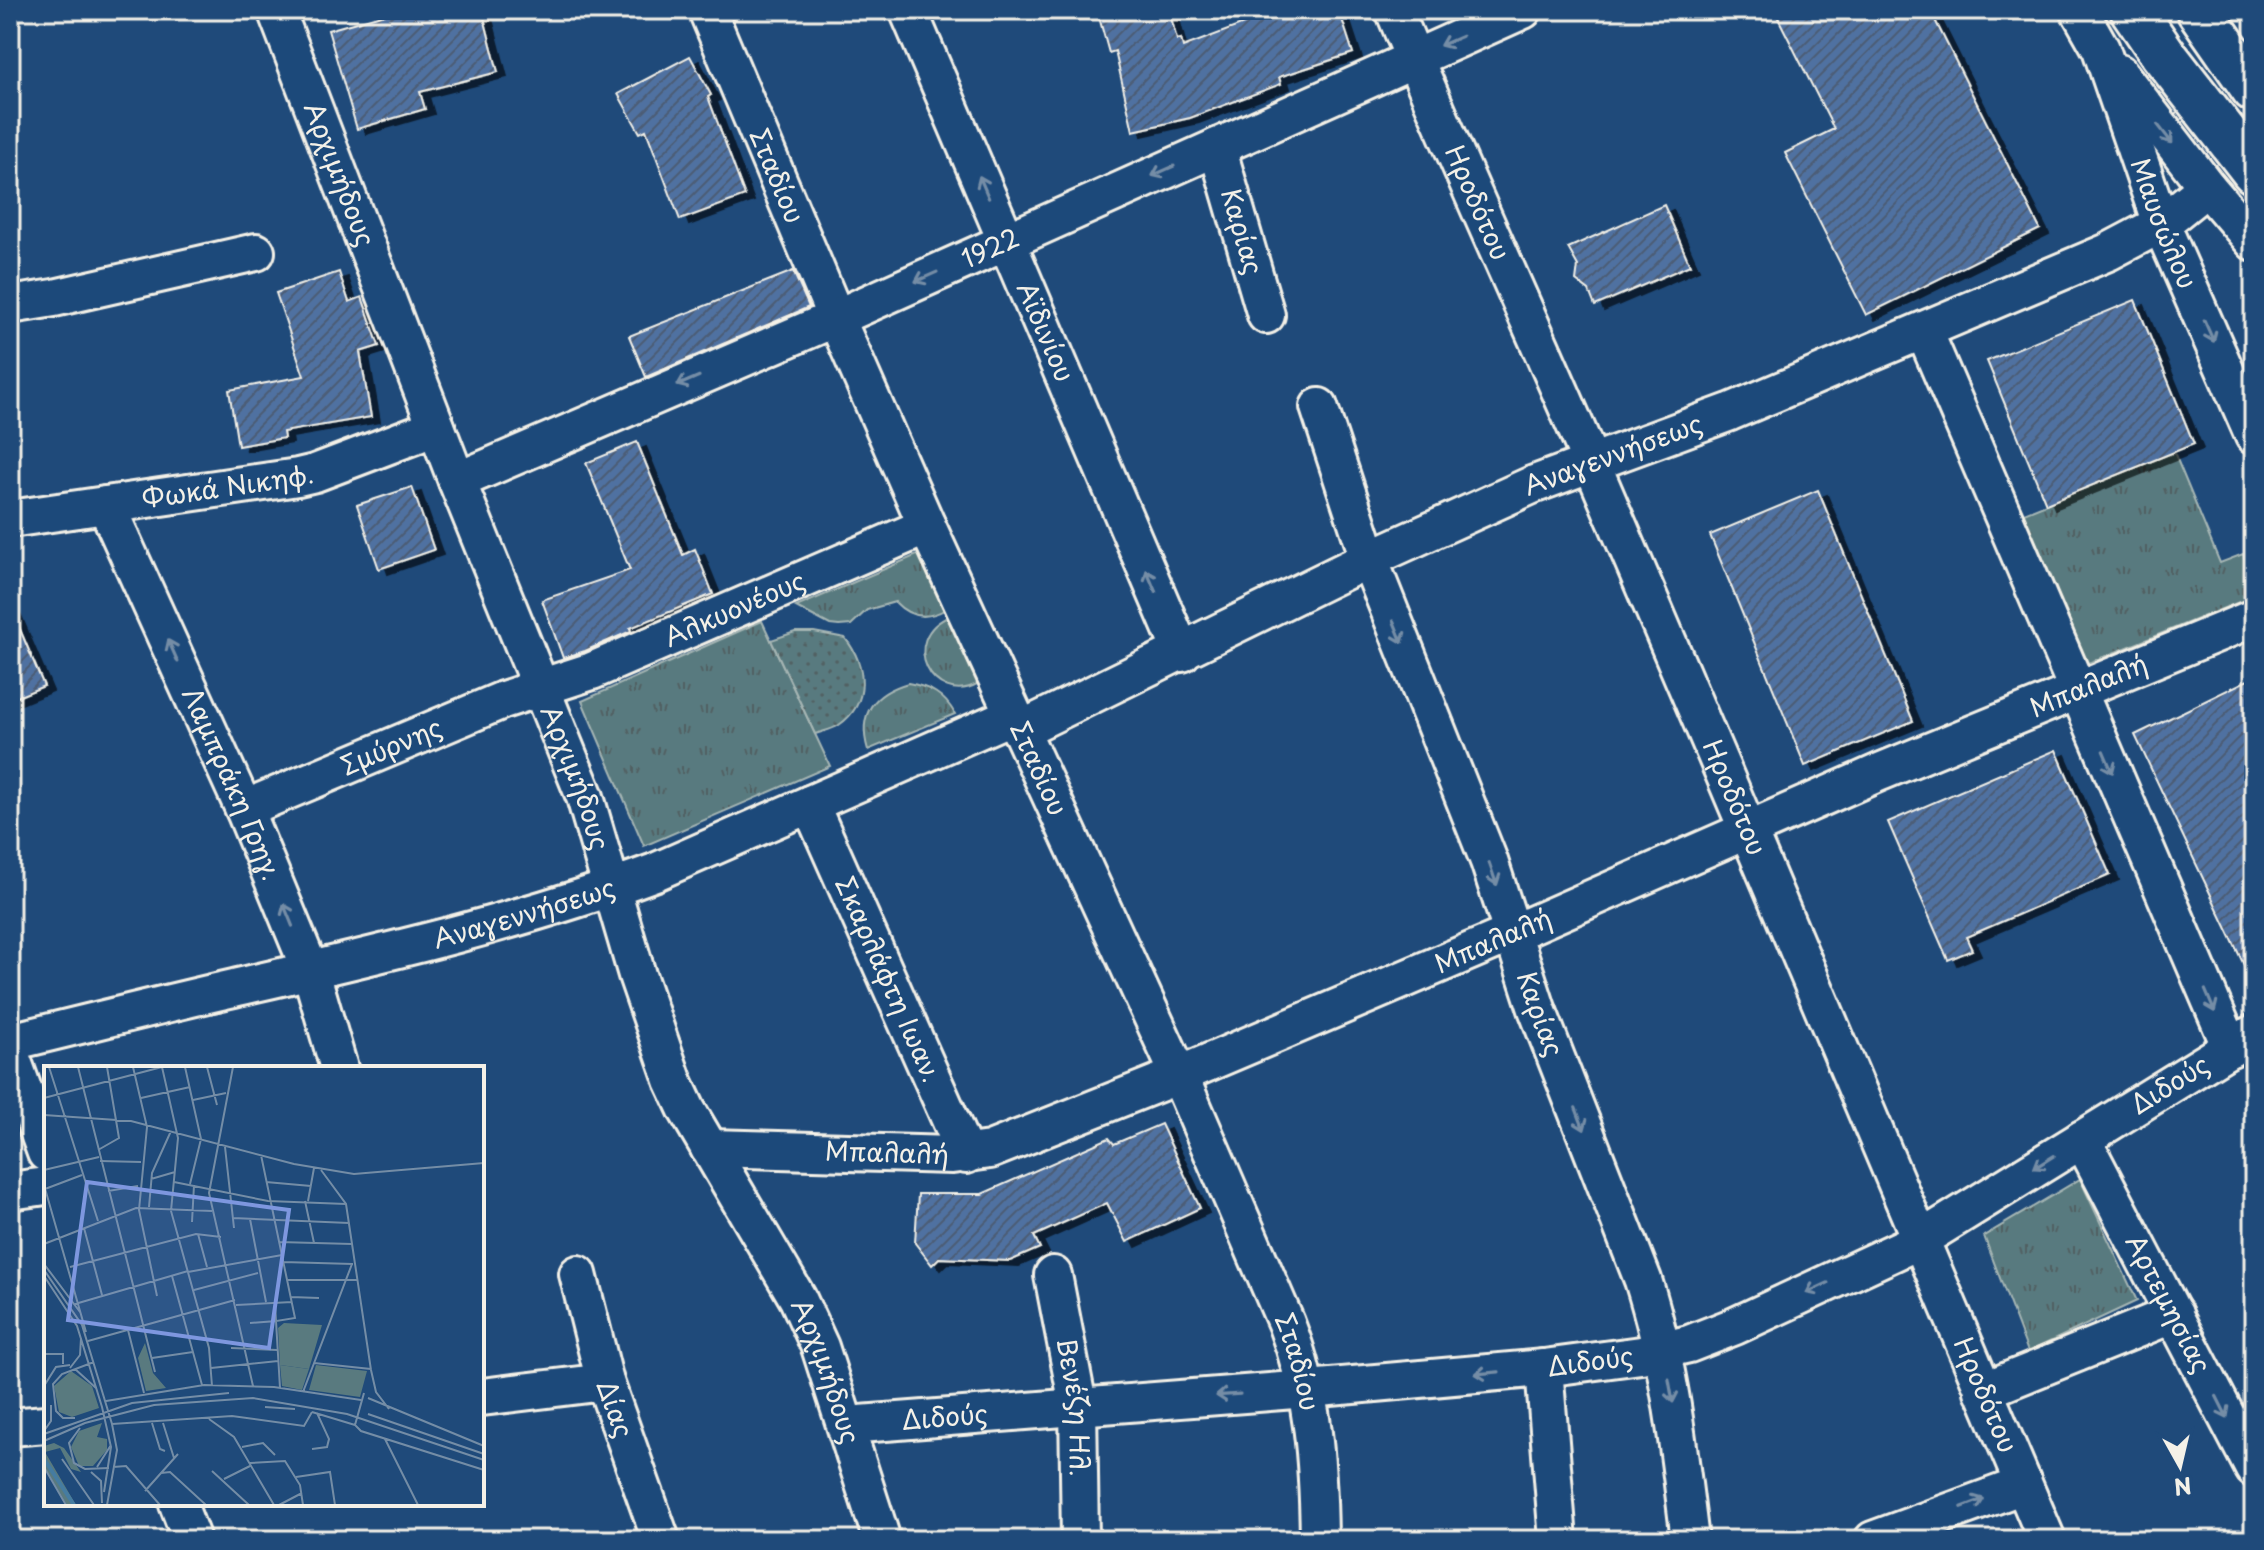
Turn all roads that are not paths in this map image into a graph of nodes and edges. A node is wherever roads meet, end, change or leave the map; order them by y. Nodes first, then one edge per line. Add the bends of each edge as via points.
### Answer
1 (276, 10) edge
2 (707, 10) edge
3 (908, 10) edge
4 (1394, 10) edge
5 (1523, 10) edge
6 (2079, 10) edge
7 (2133, 10) edge
8 (2199, 10) edge
9 (2101, 49) junction
10 (1414, 57) junction
11 (2254, 89) edge
12 (1217, 147) junction
13 (2254, 171) edge
14 (2207, 187) junction
15 (2161, 224) junction
16 (1007, 241) junction
17 (2254, 242) edge
18 (256, 252) dead end
19 (10, 305) edge
20 (1266, 315) dead end
21 (836, 318) junction
22 (1924, 331) junction
23 (1319, 407) dead end
24 (436, 427) junction
25 (2254, 436) edge
26 (1591, 462) junction
27 (457, 481) junction
28 (106, 505) junction
29 (12, 510) edge
30 (927, 526) junction
31 (1369, 559) junction
32 (2254, 618) edge
33 (1182, 653) junction
34 (541, 687) junction
35 (2077, 691) junction
36 (1017, 722) junction
37 (810, 804) junction
38 (244, 809) junction
39 (1747, 830) junction
40 (613, 888) junction
41 (1513, 933) junction
42 (311, 972) junction
43 (2242, 1041) edge
44 (10, 1042) edge
45 (10, 1053) edge
46 (338, 1066) edge
47 (1179, 1075) junction
48 (2082, 1139) junction
49 (44, 1147) edge
50 (709, 1148) junction
51 (966, 1155) junction
52 (44, 1186) edge
53 (10, 1191) edge
54 (1918, 1241) junction
55 (578, 1274) dead end
56 (1053, 1275) dead end
57 (2174, 1314) junction
58 (1663, 1350) junction
59 (1544, 1368) junction
60 (605, 1382) junction
61 (1308, 1389) junction
62 (1983, 1391) junction
63 (484, 1397) edge
64 (1078, 1405) junction
65 (44, 1424) edge
66 (847, 1425) junction
67 (10, 1427) edge
68 (2254, 1469) edge
69 (2023, 1485) junction
70 (179, 1506) edge
71 (192, 1540) edge
72 (661, 1540) edge
73 (882, 1540) edge
74 (1080, 1540) edge
75 (1319, 1540) edge
76 (1558, 1540) edge
77 (1690, 1540) edge
78 (1873, 1540) edge
79 (2047, 1540) edge

1 - 24 street, Αρχιμήδους
2 - 21 street, Σταδίου
16 -> 3 street, Αϊδινίου
4 - 10 street, Ηροδότου
5 -> 10 street, 1922
6 - 9 street, Μαυσώλου
7 - 13 main road
8 - 11 main road
9 -> 14 street
9 - 15 street, Μαυσώλου
10 - 12 street, 1922
10 - 26 street, Ηροδότου
12 -> 16 street, 1922
12 - 20 street, Καρίας
14 - 15 street, Αναγεννήσεως
14 - 17 street
15 - 22 street, Αναγεννήσεως
15 -> 25 street, Μαυσώλου
16 -> 21 street, 1922
33 -> 16 street, Αϊδινίου
18 - 19 street
21 -> 27 street, 1922
21 - 30 street, Σταδίου
22 - 26 street, Αναγεννήσεως via 1730,412
22 - 35 street
23 - 31 street, Καρίας
24 - 27 street, Αρχιμήδους
24 - 28 street, Φωκά Νικηφ. via 306,475
26 - 31 street, Αναγεννήσεως
26 - 39 street, Ηροδότου
27 - 34 street, Αρχιμήδους
28 - 29 street, Φωκά Νικηφ.
38 -> 28 street, Λαμπράκη Γρηγ.
30 - 34 street, Αλκυονέους via 592,671
30 - 36 street, Σταδίου
31 - 33 street, Αναγεννήσεως
31 -> 41 street, Καρίας
32 - 35 street, Μπαλαλή
33 - 36 street, Αναγεννήσεως
34 - 38 street, Σμύρνης
34 - 40 street, Αρχιμήδους via 585,797
35 - 39 street, Μπαλαλή
35 -> 43 street
36 - 37 street, Αναγεννήσεως
36 - 47 street, Σταδίου
37 - 40 street, Αναγεννήσεως
37 - 51 street, Σκαρλάφτη Ιωαν.
42 -> 38 street, Λαμπράκη Γρηγ.
39 - 41 street, Μπαλαλή
39 - 54 street, Ηροδότου
40 - 42 street, Αναγεννήσεως
40 - 50 street, Αρχιμήδους via 673,1080
41 - 47 street, Μπαλαλή
41 -> 58 street, Καρίας via 1537,1009 1643,1280
42 - 44 street, Αναγεννήσεως
42 - 46 street, Λαμπράκη Γρηγ.
43 - 48 street, Διδούς
45 - 49 street
47 - 51 street, Μπαλαλή
47 - 61 street, Σταδίου via 1286,1323
48 -> 54 street, Διδούς
48 - 57 street, Αρτεμησίας
50 - 51 street, Μπαλαλή
50 - 66 street, Αρχιμήδους via 798,1299
52 - 53 street
54 -> 58 street, Διδούς via 1735,1326
54 - 62 street, Ηροδότου
55 - 60 street, Δίας
56 - 64 street, Βενέζη Ηλ.
57 - 62 street
57 -> 68 street, Αρτεμησίας
58 - 59 street, Διδούς
58 -> 77 street, Καρίας
59 -> 61 street, Διδούς
59 - 76 street
60 - 63 street
60 - 72 street, Δίας
61 -> 64 street, Διδούς
61 - 75 street, Σταδίου
62 - 69 street, Ηροδότου
64 - 66 street, Διδούς
64 - 74 street, Βενέζη Ηλ.
65 - 67 street
66 - 73 street, Αρχιμήδους
78 -> 69 street
69 - 79 street, Ηροδότου
70 - 71 street

